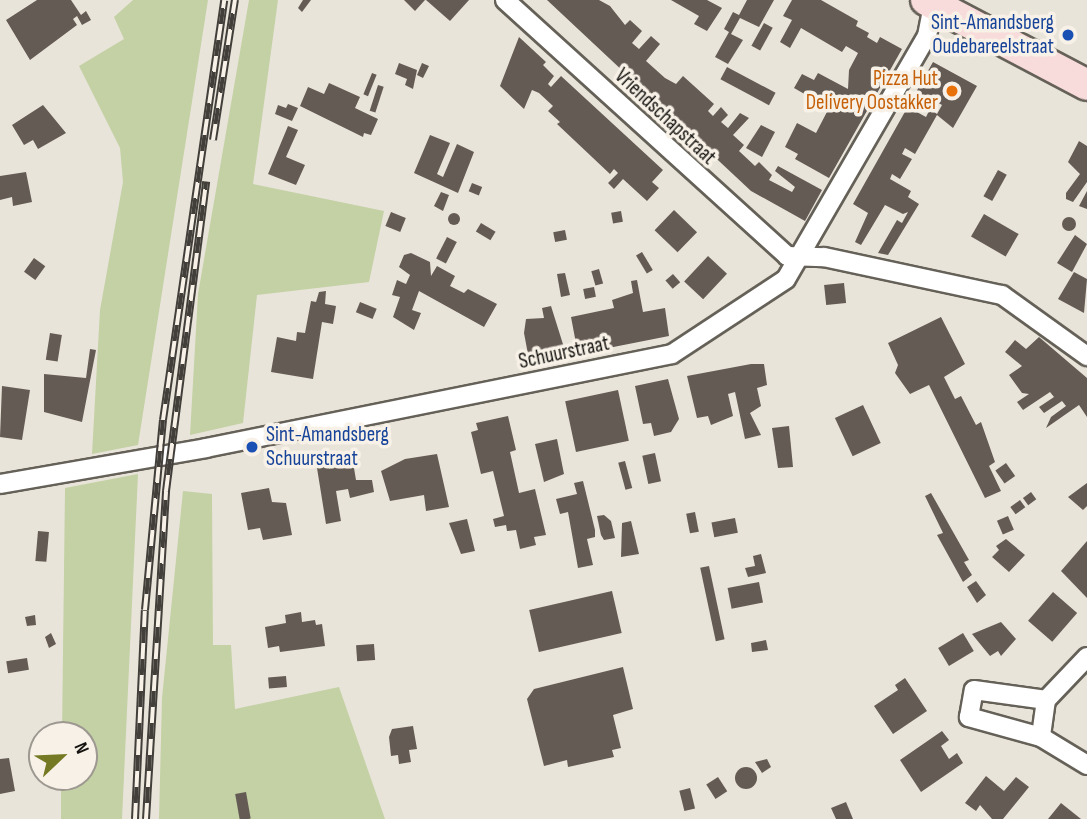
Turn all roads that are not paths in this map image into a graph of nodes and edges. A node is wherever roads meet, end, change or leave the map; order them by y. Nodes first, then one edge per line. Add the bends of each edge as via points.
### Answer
1 (505, 0) edge
2 (938, 1) edge
3 (1087, 63) edge
4 (1087, 85) edge
5 (799, 259) junction
6 (1087, 356) edge
7 (0, 484) edge
8 (1087, 657) edge
9 (1046, 700) junction
10 (1041, 737) junction
11 (1087, 765) edge

1 - 5 street, Vriendschapstraat via 697,177 787,256
2 - 3 main road
2 - 4 main road
2 - 5 street, Schuurstraat via 927,36
5 - 6 street via 824,257 1002,295
5 - 7 street, Schuurstraat via 786,279 761,299 672,354 234,443
8 - 9 street
9 - 10 street
9 - 10 street via 974,690 969,717
10 - 11 street

